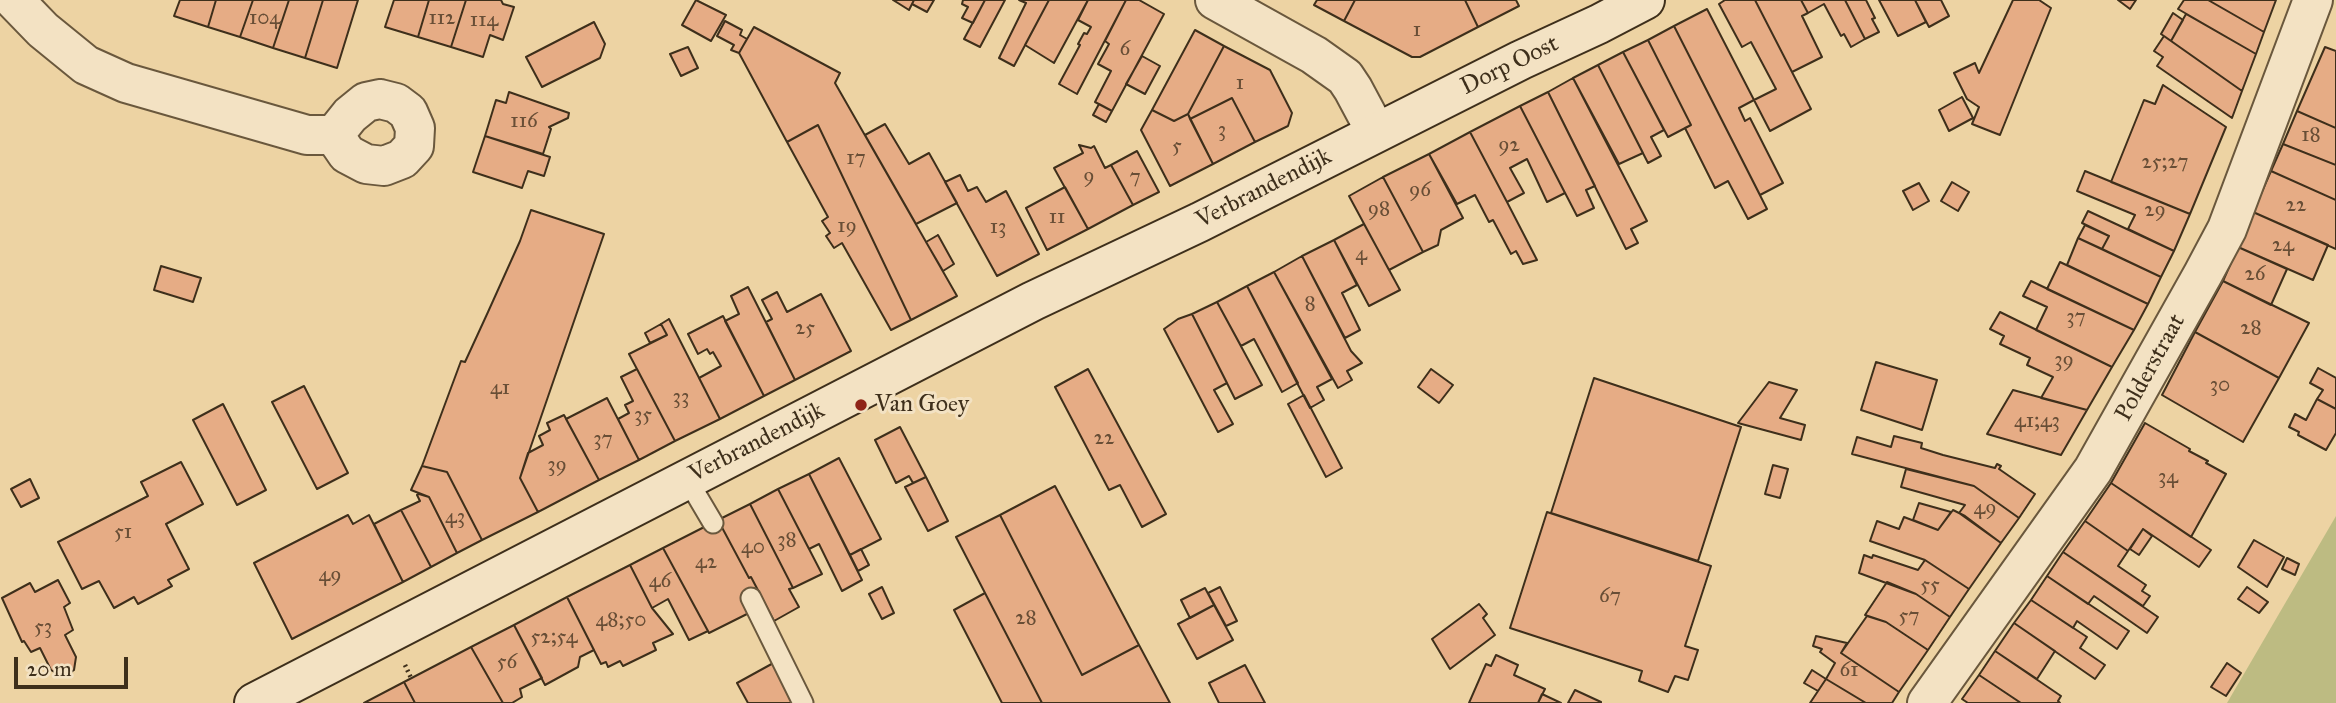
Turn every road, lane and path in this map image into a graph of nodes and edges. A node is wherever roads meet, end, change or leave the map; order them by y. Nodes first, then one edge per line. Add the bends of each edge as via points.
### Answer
1 (14, 0) edge
2 (1215, 0) edge
3 (1645, 0) edge
4 (2313, 0) edge
5 (1376, 132) junction
6 (334, 135) dead end
7 (687, 480) junction
8 (713, 523) dead end
9 (751, 598) dead end
10 (254, 703) edge
11 (803, 703) edge
12 (1927, 703) edge

1 - 6 main road via 86,65 126,83 307,135
2 - 5 main road via 1345,77
3 - 5 main road, Dorp Oost
4 - 12 main road, Polderstraat via 2227,229 2203,274 2093,471
5 - 7 main road, Verbrandendijk via 1033,301
7 - 8 lane
7 - 10 main road, Verbrandendijk
9 - 11 lane

